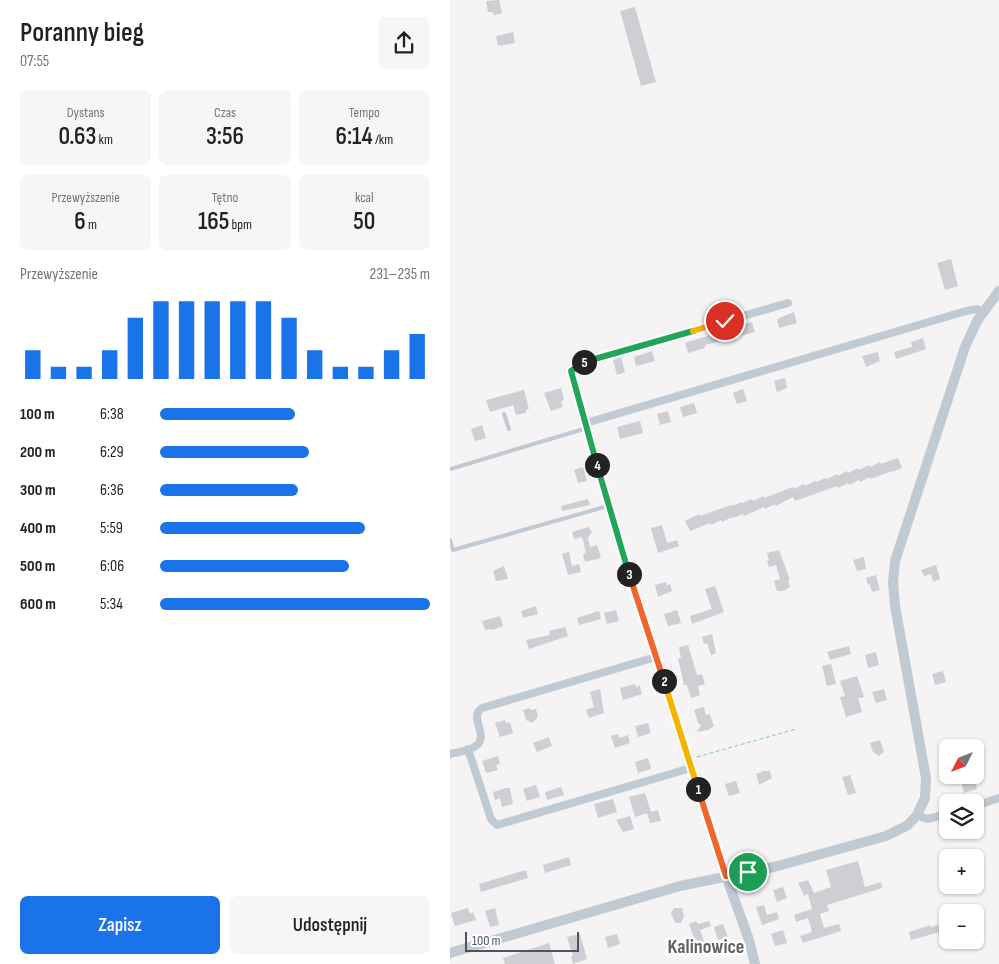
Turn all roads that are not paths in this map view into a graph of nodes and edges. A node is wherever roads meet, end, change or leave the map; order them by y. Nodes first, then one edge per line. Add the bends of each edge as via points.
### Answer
1 (999, 291) edge
2 (788, 303) dead end
3 (984, 311) junction
4 (504, 414) dead end
5 (586, 426) junction
6 (509, 429) dead end
7 (450, 469) edge
8 (608, 506) junction
9 (450, 540) edge
10 (656, 657) junction
11 (468, 749) junction
12 (450, 754) edge
13 (691, 768) junction
14 (999, 798) edge
15 (984, 803) edge
16 (917, 815) junction
17 (939, 816) edge
18 (726, 876) junction
19 (450, 953) edge
20 (755, 964) edge

1 - 3 street
2 - 5 street via 576,366 571,371
3 - 5 street via 966,311
3 - 16 street via 960,361 902,535 894,571 896,617 926,778 924,798
4 - 6 lane
5 - 7 lane
5 - 8 street
8 - 9 lane via 453,550
8 - 10 street
10 - 11 street via 482,708 477,716 480,740
10 - 13 street
11 - 12 street
11 - 13 street via 491,819 497,825
13 - 18 street
14 - 15 street
16 - 17 street via 927,819
16 - 18 street via 903,829 879,838 774,867
18 - 19 street via 654,893
18 - 20 street

